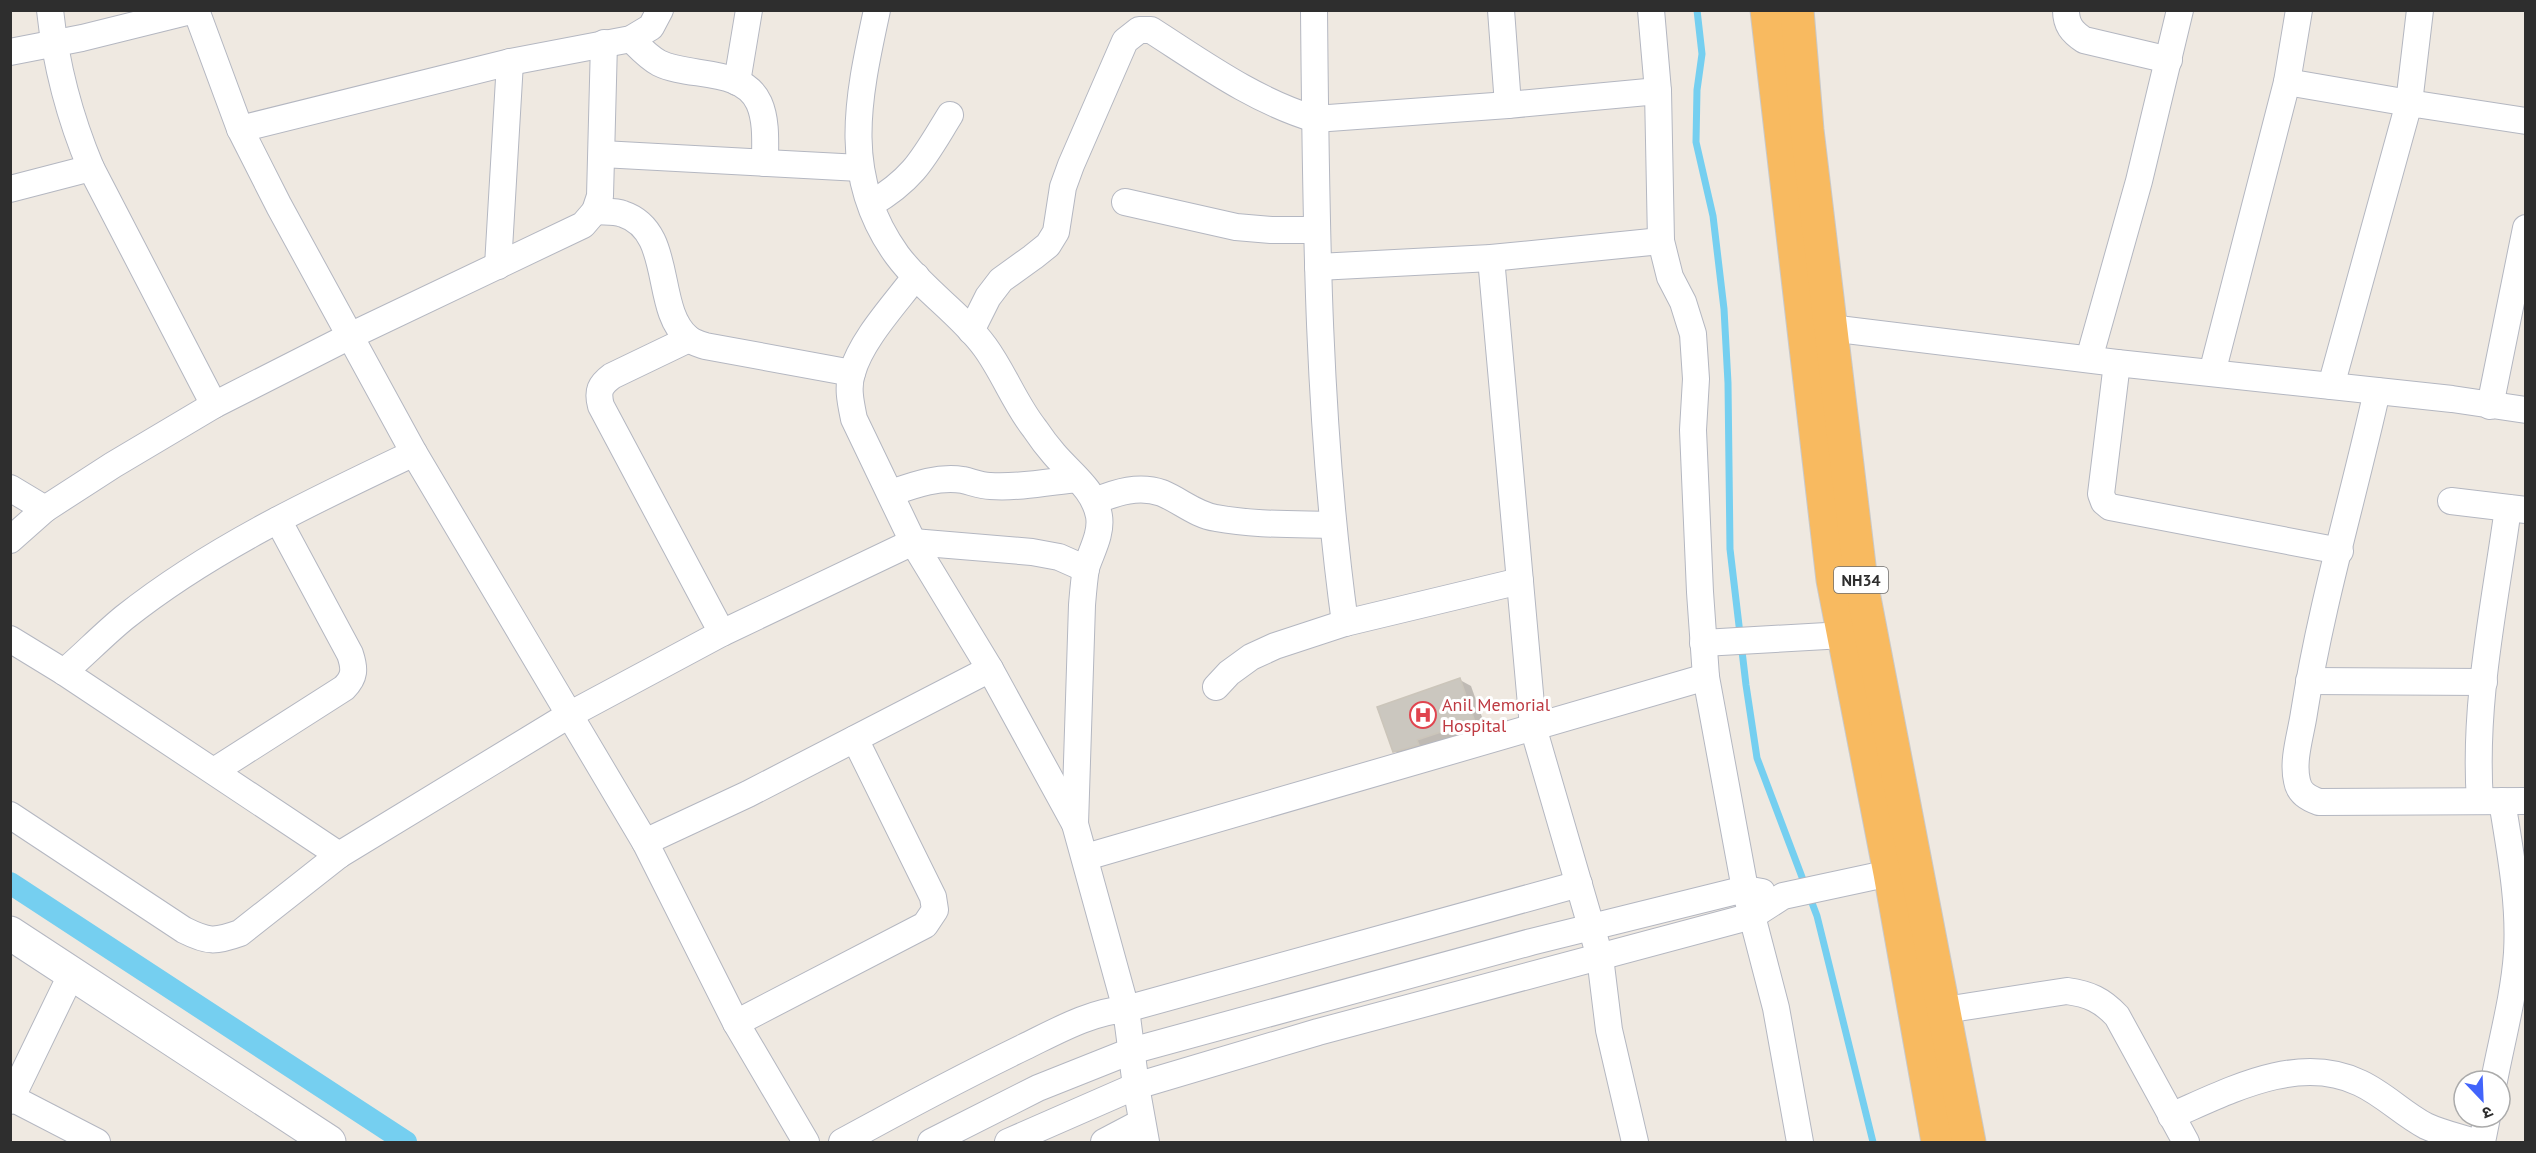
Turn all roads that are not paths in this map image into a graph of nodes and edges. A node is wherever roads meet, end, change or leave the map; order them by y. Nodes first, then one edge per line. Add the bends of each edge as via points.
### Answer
1 (50, 10) edge
2 (195, 10) edge
3 (660, 10) edge
4 (749, 10) edge
5 (878, 10) edge
6 (1314, 10) edge
7 (1501, 10) edge
8 (1651, 10) edge
9 (1767, 10) edge
10 (1797, 10) edge
11 (2066, 10) edge
12 (2180, 10) edge
13 (2299, 10) edge
14 (2420, 10) edge
15 (631, 39) junction
16 (53, 43) junction
17 (604, 43) junction
18 (10, 52) edge
19 (2169, 60) junction
20 (510, 62) junction
21 (737, 82) junction
22 (2287, 82) junction
23 (1658, 91) junction
24 (2409, 103) junction
25 (1508, 105) junction
26 (950, 115) dead end
27 (1316, 119) junction
28 (2526, 121) edge
29 (240, 129) junction
30 (602, 154) junction
31 (765, 163) junction
32 (91, 168) junction
33 (860, 168) junction
34 (10, 189) edge
35 (1125, 202) dead end
36 (871, 204) junction
37 (596, 211) junction
38 (2526, 228) edge
39 (1317, 230) junction
40 (1660, 241) junction
41 (1491, 258) junction
42 (498, 266) junction
43 (1318, 267) junction
44 (916, 276) junction
45 (1830, 328) junction
46 (971, 331) junction
47 (350, 336) junction
48 (689, 339) junction
49 (2089, 359) junction
50 (2117, 363) junction
51 (852, 373) junction
52 (2212, 373) junction
53 (2331, 386) junction
54 (2377, 392) junction
55 (214, 405) junction
56 (2490, 406) junction
57 (2526, 410) edge
58 (414, 453) junction
59 (1077, 479) junction
60 (10, 488) edge
61 (891, 493) junction
62 (1095, 501) junction
63 (2451, 501) dead end
64 (45, 509) junction
65 (2517, 509) edge
66 (278, 520) junction
67 (1332, 525) junction
68 (10, 540) edge
69 (913, 542) junction
70 (2340, 551) junction
71 (1086, 569) junction
72 (1520, 581) junction
73 (1345, 623) junction
74 (722, 633) junction
75 (1844, 635) junction
76 (10, 639) edge
77 (1704, 643) junction
78 (990, 669) junction
79 (64, 672) junction
80 (1707, 677) junction
81 (2309, 681) junction
82 (2484, 682) junction
83 (1216, 687) dead end
84 (569, 715) junction
85 (1533, 727) junction
86 (855, 739) junction
87 (214, 771) junction
88 (2502, 801) edge
89 (10, 815) edge
90 (1075, 824) junction
91 (645, 842) junction
92 (339, 855) junction
93 (1086, 858) junction
94 (1890, 873) junction
95 (1578, 884) junction
96 (1744, 889) junction
97 (1784, 896) junction
98 (1752, 916) junction
99 (1591, 927) junction
100 (10, 933) edge
101 (2521, 955) edge
102 (1600, 957) junction
103 (72, 973) junction
104 (1126, 1009) junction
105 (1945, 1010) junction
106 (736, 1023) junction
107 (1131, 1051) junction
108 (2497, 1069) edge
109 (1136, 1086) junction
110 (11, 1099) edge
111 (2172, 1116) junction
112 (1144, 1132) edge
113 (97, 1143) edge
114 (329, 1143) edge
115 (806, 1143) edge
116 (842, 1143) edge
117 (931, 1143) edge
118 (1008, 1143) edge
119 (1104, 1143) edge
120 (1635, 1143) edge
121 (1800, 1143) edge
122 (1938, 1143) edge
123 (1969, 1143) edge
124 (2186, 1143) edge
125 (2474, 1143) edge

1 - 16 street
2 - 16 street
2 - 29 street
3 - 15 street via 651,27
4 - 21 street
5 - 33 street via 861,86 857,134
6 - 27 street
7 - 25 street
8 - 23 street
9 - 75 highway, NH34 via 1820,488
10 - 45 highway, NH34
11 - 19 street via 2068,24 2084,40
12 - 19 street
13 - 22 street
14 - 24 street
15 - 17 street
15 - 21 street via 661,64
16 - 18 street
16 - 32 street via 75,131
17 - 20 street
17 - 30 street
19 - 49 street
20 - 29 street
20 - 42 street
21 - 31 street via 752,92 760,104
22 - 24 street
22 - 52 street
23 - 25 street
23 - 40 street
24 - 28 street
24 - 53 street
25 - 27 street
26 - 36 street via 919,166 903,183
27 - 39 street
27 - 46 street via 1247,91 1151,30 1131,34 1071,165 1063,187 1056,232 1048,245 1001,280
29 - 47 street
30 - 31 street
30 - 37 street
31 - 33 street
32 - 34 street
32 - 55 street
33 - 36 street
35 - 39 street via 1236,227
36 - 44 street via 897,255
37 - 42 street via 583,225
37 - 48 street via 622,214 638,221 650,235 672,312
38 - 56 street
39 - 43 street
40 - 41 street
40 - 77 street via 1693,334 1694,452
41 - 43 street
41 - 72 street
42 - 47 street
43 - 67 street
44 - 46 street
44 - 51 street via 863,347
45 - 49 street
45 - 105 highway, NH34 via 1861,582
46 - 59 street via 985,347 1027,420
47 - 55 street
47 - 58 street
48 - 51 street via 705,346
48 - 74 street via 612,376 601,384 598,393 601,406
49 - 50 street
50 - 52 street
50 - 70 street via 2103,502 2110,507
51 - 61 street via 849,398 854,419
52 - 53 street
53 - 54 street
54 - 56 street
54 - 70 street
55 - 64 street
56 - 57 street
58 - 66 street
58 - 84 street
59 - 61 street via 1019,486 947,480
59 - 62 street
60 - 64 street
61 - 69 street
62 - 67 street via 1116,492 1139,489 1162,493 1213,518 1245,523
62 - 71 street via 1100,519
63 - 65 street
64 - 68 street
65 - 82 street
66 - 79 street via 186,574 125,617
66 - 87 street via 350,654 353,679
67 - 73 street
69 - 71 street via 1032,552 1059,557
69 - 74 street
69 - 78 street
70 - 81 street
71 - 90 street
72 - 73 street
72 - 85 street
73 - 83 street via 1251,657
74 - 84 street
75 - 77 street
75 - 94 highway, NH34
76 - 79 street
77 - 80 street
78 - 86 street
78 - 90 street
79 - 87 street
80 - 85 street
80 - 96 street
81 - 82 street
81 - 88 street via 2296,768 2297,783 2306,797 2319,802
82 - 88 street via 2478,771
84 - 91 street
84 - 92 street
85 - 93 street
85 - 95 street
86 - 91 street
86 - 106 street via 933,897 935,910 926,925
87 - 92 street
88 - 101 street
89 - 92 street via 203,940 220,940 240,933
90 - 93 street
91 - 106 street
93 - 104 street
94 - 97 street
94 - 122 highway, NH34
95 - 99 street
95 - 104 street
96 - 97 street
96 - 98 street
96 - 99 street
97 - 98 street
98 - 102 street
98 - 121 street via 1776,1008
99 - 102 street
99 - 107 street
100 - 103 street
101 - 108 street
102 - 109 street via 1318,1032
102 - 120 street via 1609,1030
103 - 110 street
103 - 114 street
104 - 107 street
104 - 116 street via 1100,1014 1056,1032 955,1080
105 - 111 street via 2067,991 2087,994 2106,1004 2117,1016
105 - 123 highway, NH34
106 - 115 street
107 - 109 street
107 - 117 street via 1038,1088
109 - 112 street
109 - 118 street
110 - 113 street
111 - 124 street
111 - 125 street via 2245,1084 2292,1073 2333,1072 2361,1083 2426,1125
112 - 119 street

